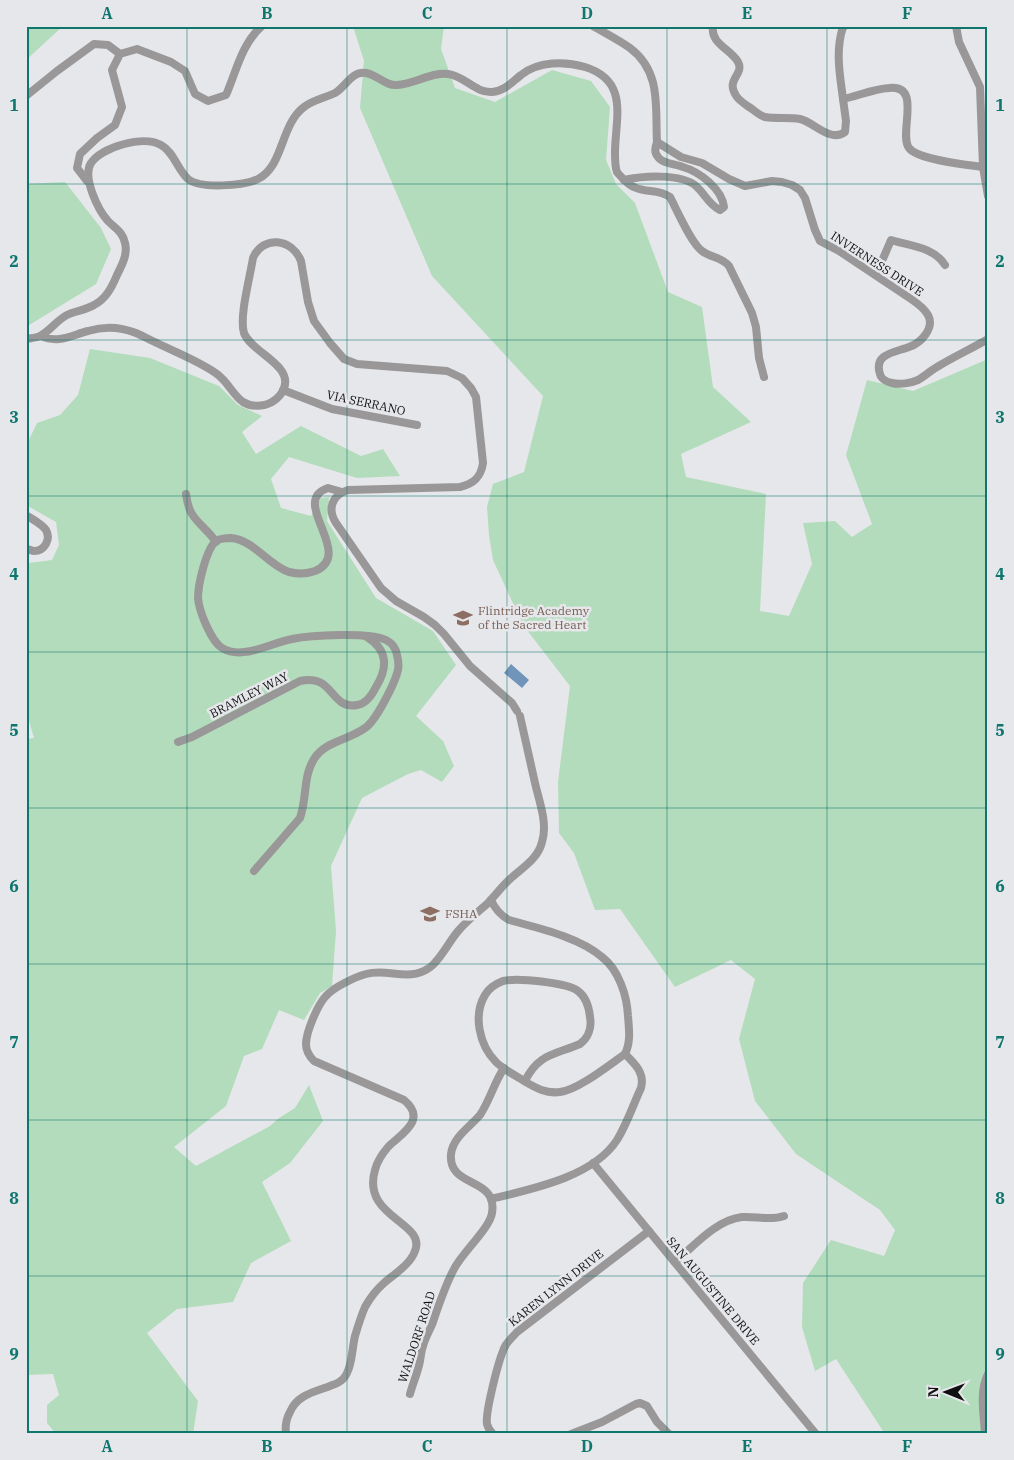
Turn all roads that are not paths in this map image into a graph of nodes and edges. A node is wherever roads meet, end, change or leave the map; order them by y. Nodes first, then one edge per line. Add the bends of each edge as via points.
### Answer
1 (262, 26) edge
2 (593, 26) edge
3 (714, 26) edge
4 (845, 26) edge
5 (956, 26) edge
6 (120, 54) junction
7 (26, 96) edge
8 (845, 98) junction
9 (657, 142) junction
10 (983, 167) junction
11 (624, 180) junction
12 (88, 182) junction
13 (988, 196) edge
14 (944, 265) dead end
15 (876, 275) junction
16 (41, 336) junction
17 (26, 339) edge
18 (988, 340) edge
19 (764, 377) dead end
20 (283, 390) junction
21 (417, 426) dead end
22 (342, 492) junction
23 (186, 494) dead end
24 (26, 515) edge
25 (216, 542) junction
26 (26, 548) edge
27 (367, 636) junction
28 (178, 742) dead end
29 (254, 871) dead end
30 (491, 900) junction
31 (625, 1054) junction
32 (504, 1068) junction
33 (525, 1081) junction
34 (593, 1163) junction
35 (492, 1199) junction
36 (784, 1216) dead end
37 (649, 1231) junction
38 (675, 1262) junction
39 (988, 1374) edge
40 (410, 1394) dead end
41 (286, 1434) edge
42 (493, 1434) edge
43 (571, 1434) edge
44 (670, 1434) edge
45 (816, 1434) edge
46 (985, 1434) edge

1 - 6 street via 244,50 226,95 208,101 195,94 185,71 171,62 137,49
2 - 9 street via 630,48 647,68 656,92
3 - 8 street via 714,37 739,64 740,71 732,87 738,99 764,117 801,119 840,136 845,132
4 - 8 street via 839,38 838,52
5 - 10 street via 959,42 980,86
6 - 7 street via 108,45 94,44
6 - 12 street via 112,70 122,107 115,125 80,154 78,168
8 - 10 street via 890,87 898,89 905,93 908,102 906,140 909,148 918,155
9 - 11 street via 657,156 701,175 713,187 724,207 720,210 714,207 696,186 678,178 642,176
9 - 15 street, INVERNESS DRIVE via 681,157 702,163 745,186 772,181 792,185 805,198 820,240
10 - 13 street
11 - 12 street via 617,172 615,158 618,115 615,91 596,72 585,67 555,63 539,65 501,90 491,92 482,91 450,74 398,85 389,85 369,74 356,75 347,80 338,92 305,106 290,123 273,166 258,179 247,182 219,186 195,183 164,146 148,141 124,144 97,157 87,172
11 - 19 street via 633,187 666,193 696,246 725,260 752,314
12 - 16 street via 107,220 122,235 126,250 124,260 111,289 102,300 65,316
14 - 15 street via 932,252 891,240
15 - 18 street, INVERNESS DRIVE via 922,308 930,324 920,341 882,359 879,366 883,380 898,384 917,380
16 - 17 street
16 - 20 street via 57,340 98,328 128,330 216,373 243,402 258,406 271,403
20 - 21 street, VIA SERRANO via 332,409
20 - 22 street via 283,373 248,340 243,318 253,258 263,245 274,243 283,243 298,254 310,313 344,359 357,364 446,371 462,378 471,388 476,397 483,463 478,479 460,487
22 - 25 street via 328,488 316,497 316,510 329,551 327,562 317,570 293,573 240,540 226,538
22 - 30 street via 331,506 333,518 382,588 396,601 435,625 470,666 512,703 518,714 543,818 543,840 530,862
23 - 25 street via 193,516
24 - 26 street via 45,529 48,537 41,549
25 - 27 street via 208,554 198,598 214,639 223,649 247,652 310,636
27 - 28 street, BRAMLEY WAY via 376,643 385,664 380,681 362,704 345,705 326,685 312,680 300,681
27 - 29 street via 386,640 395,649 398,668 390,690 369,726 318,753 310,767 300,818
30 - 31 street via 498,912 509,920 554,932 603,957 616,975 626,999 629,1035
30 - 41 street via 468,920 429,968 408,975 365,974 331,991 317,1010 306,1043 314,1061 404,1100 411,1108 410,1128 381,1155 376,1165 373,1189 380,1204 412,1232 417,1243 412,1257 379,1288 366,1306 355,1334 346,1376 339,1383 307,1394 295,1403 287,1418
31 - 33 street via 566,1091 552,1093
31 - 34 street via 640,1071 641,1088 617,1140
32 - 33 street
32 - 33 street via 487,1050 478,1023 482,1000 488,991 502,982 514,980 562,984 576,990 585,998 589,1010 591,1024 588,1036 580,1044 542,1058
32 - 35 street via 479,1115 454,1142 451,1156 457,1173 484,1188
34 - 35 street via 564,1178
34 - 37 street, SAN AUGUSTINE DRIVE
35 - 40 street, WALDORF ROAD via 490,1220 454,1267 442,1295 423,1344
36 - 38 street via 727,1220
37 - 38 street, SAN AUGUSTINE DRIVE
37 - 42 street, KAREN LYNN DRIVE via 509,1340 503,1349 489,1405 487,1424
38 - 45 street, SAN AUGUSTINE DRIVE
39 - 46 street via 982,1401
43 - 44 street via 640,1403 647,1406

